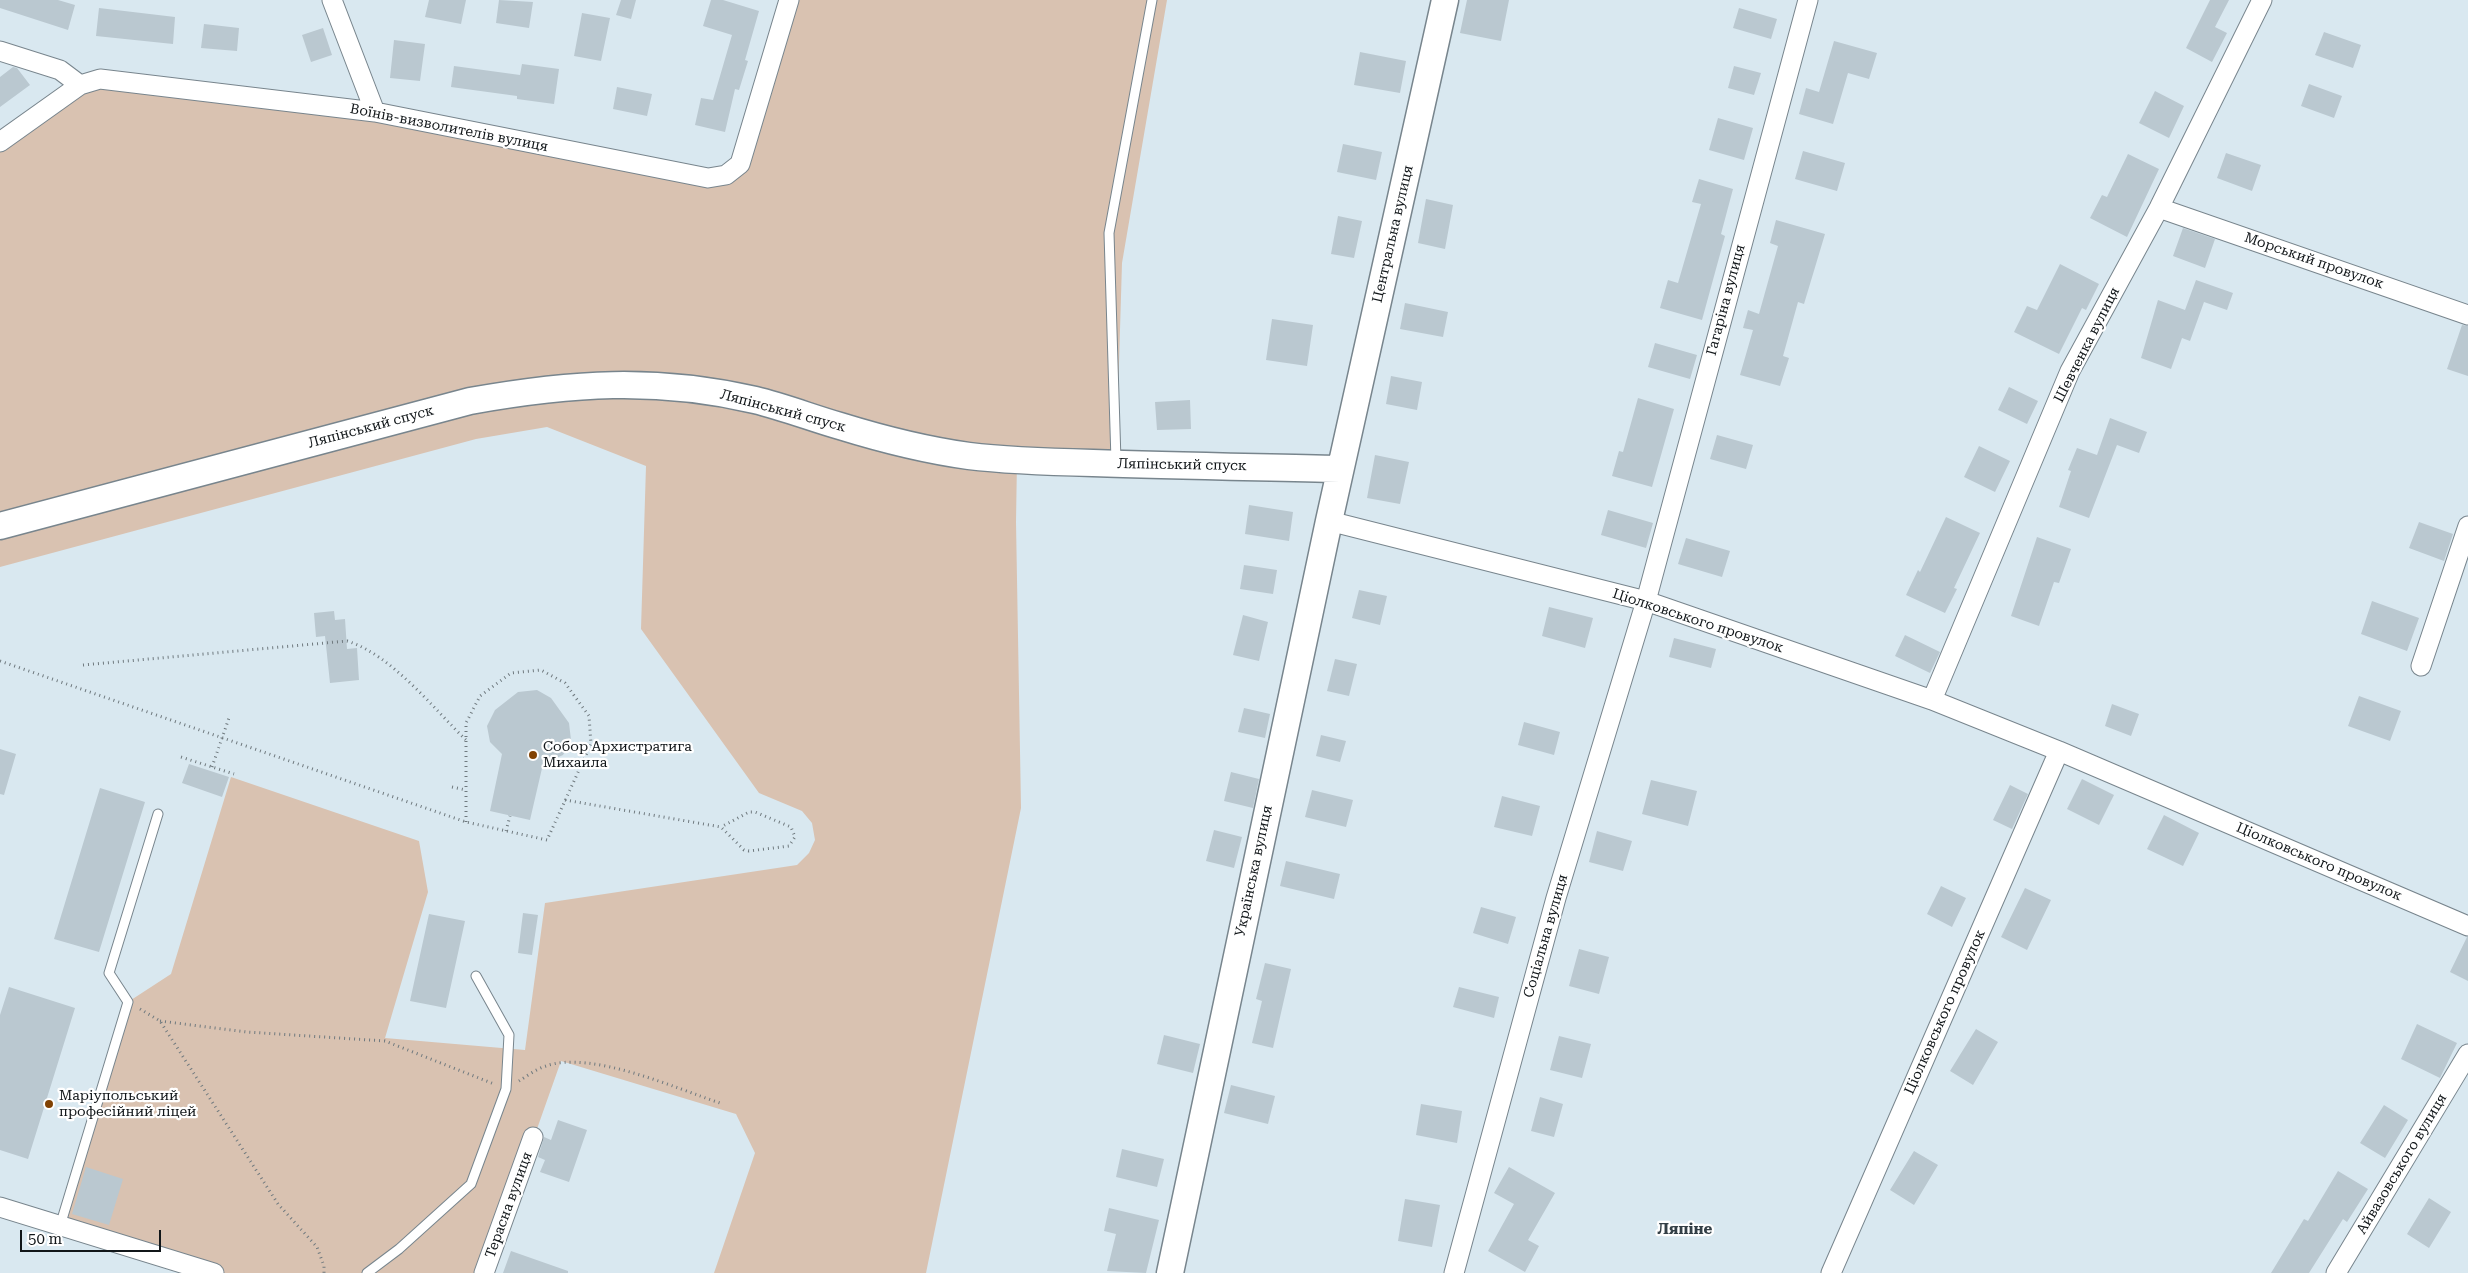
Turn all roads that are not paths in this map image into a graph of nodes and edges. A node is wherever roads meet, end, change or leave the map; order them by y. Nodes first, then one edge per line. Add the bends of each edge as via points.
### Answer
1 (332, 0) edge
2 (789, 0) edge
3 (1152, 0) edge
4 (1445, 0) edge
5 (1808, 0) edge
6 (2262, 0) edge
7 (0, 51) edge
8 (80, 85) junction
9 (375, 112) junction
10 (0, 142) edge
11 (2159, 208) junction
12 (2468, 315) edge
13 (1116, 464) junction
14 (1340, 469) junction
15 (1329, 521) junction
16 (0, 526) edge
17 (2468, 526) edge
18 (1646, 601) junction
19 (2421, 666) dead end
20 (1932, 700) junction
21 (2059, 751) junction
22 (158, 814) dead end
23 (2468, 926) edge
24 (476, 976) dead end
25 (2468, 1054) edge
26 (534, 1137) dead end
27 (0, 1207) edge
28 (60, 1226) junction
29 (180, 1268) edge
30 (214, 1273) edge
31 (367, 1273) edge
32 (484, 1273) edge
33 (1170, 1273) edge
34 (1454, 1273) edge
35 (1831, 1273) edge
36 (2336, 1273) edge

1 - 9 street
2 - 9 street, Воїнів-визволителів вулиця via 740,164 726,176 708,178
3 - 13 lane via 1109,233
4 - 14 street, Центральна вулиця
5 - 18 street, Гагаріна вулиця
6 - 11 street, Шевченка вулиця
7 - 8 street via 60,70
8 - 9 street, Воїнів-визволителів вулиця via 100,79
8 - 10 street, Воїнів-визволителів вулиця
11 - 12 street, Морський провулок
11 - 20 street, Шевченка вулиця via 2070,371
13 - 14 street, Ляпінський спуск
13 - 16 street, Ляпінський спуск via 968,456 882,438 717,392 660,385 604,384 537,389 470,401
14 - 15 street, Українська вулиця
15 - 18 street, Ціолковського провулок
15 - 33 street, Українська вулиця
17 - 19 street
18 - 20 street, Ціолковського провулок
18 - 34 street, Соціальна вулиця via 1556,898
20 - 21 street, Ціолковського провулок
21 - 23 street, Ціолковського провулок
21 - 35 street, Ціолковського провулок
22 - 28 lane via 109,973 128,1002
24 - 31 lane via 509,1035 506,1089 471,1184 399,1249
25 - 36 street, Айвазовського вулиця
26 - 32 street, Терасна вулиця
27 - 28 street
28 - 29 street
29 - 30 street

